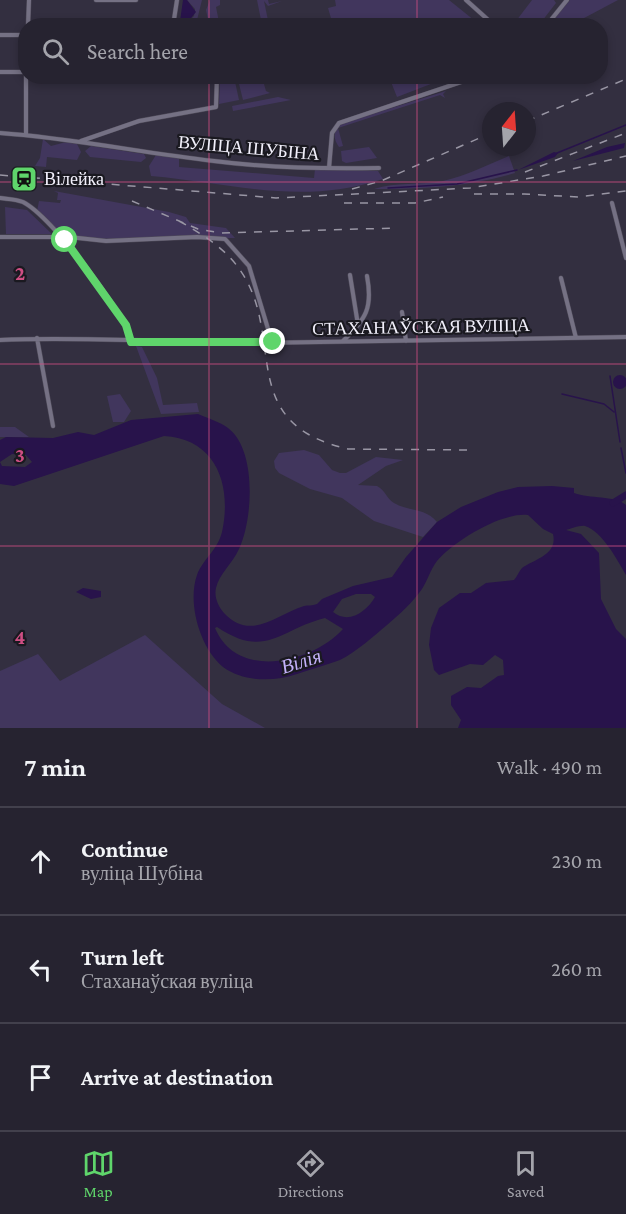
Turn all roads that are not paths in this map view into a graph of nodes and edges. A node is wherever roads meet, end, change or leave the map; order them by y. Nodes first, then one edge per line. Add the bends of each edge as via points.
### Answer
1 (29, 0) edge
2 (96, 0) edge
3 (136, 0) edge
4 (177, 0) edge
5 (466, 0) edge
6 (560, 0) edge
7 (567, 0) edge
8 (562, 6) junction
9 (28, 18) edge
10 (174, 18) edge
11 (486, 18) edge
12 (552, 18) edge
13 (0, 35) edge
14 (18, 35) edge
15 (0, 72) edge
16 (18, 72) edge
17 (26, 84) edge
18 (217, 84) edge
19 (455, 84) edge
20 (0, 133) edge
21 (26, 135) junction
22 (80, 141) junction
23 (329, 168) junction
24 (379, 168) dead end
25 (0, 198) edge
26 (612, 203) dead end
27 (0, 237) edge
28 (61, 237) junction
29 (625, 252) edge
30 (626, 258) edge
31 (350, 275) dead end
32 (367, 276) dead end
33 (561, 278) dead end
34 (402, 312) dead end
35 (358, 326) junction
36 (37, 338) junction
37 (576, 338) junction
38 (626, 338) edge
39 (0, 340) edge
40 (406, 341) junction
41 (131, 342) junction
42 (273, 342) junction
43 (343, 342) junction
44 (53, 426) dead end

1 - 9 street
2 - 3 street
4 - 10 street
5 - 11 street
6 - 8 street
7 - 8 street
8 - 12 street
13 - 14 street
15 - 16 street
17 - 21 street
18 - 22 street, ВУЛІЦА ШУБІНА via 216,107 139,121
19 - 23 street, ВУЛІЦА ШУБІНА via 339,123 333,129
20 - 21 street, ВУЛІЦА ШУБІНА
21 - 22 street, ВУЛІЦА ШУБІНА
22 - 23 street, ВУЛІЦА ШУБІНА via 216,162
23 - 24 street
25 - 28 street via 25,204
26 - 29 street
27 - 28 street
28 - 41 street via 126,325
28 - 42 street via 142,242 197,237 225,239 249,266
29 - 30 street
31 - 35 street
32 - 35 street via 371,298
33 - 37 street
34 - 40 street
35 - 43 street
36 - 39 street, СТАХАНАЎСКАЯ ВУЛІЦА
36 - 41 street, СТАХАНАЎСКАЯ ВУЛІЦА
36 - 44 street
37 - 38 street, СТАХАНАЎСКАЯ ВУЛІЦА
37 - 40 street, СТАХАНАЎСКАЯ ВУЛІЦА
40 - 43 street, СТАХАНАЎСКАЯ ВУЛІЦА
41 - 42 street, СТАХАНАЎСКАЯ ВУЛІЦА
42 - 43 street, СТАХАНАЎСКАЯ ВУЛІЦА

